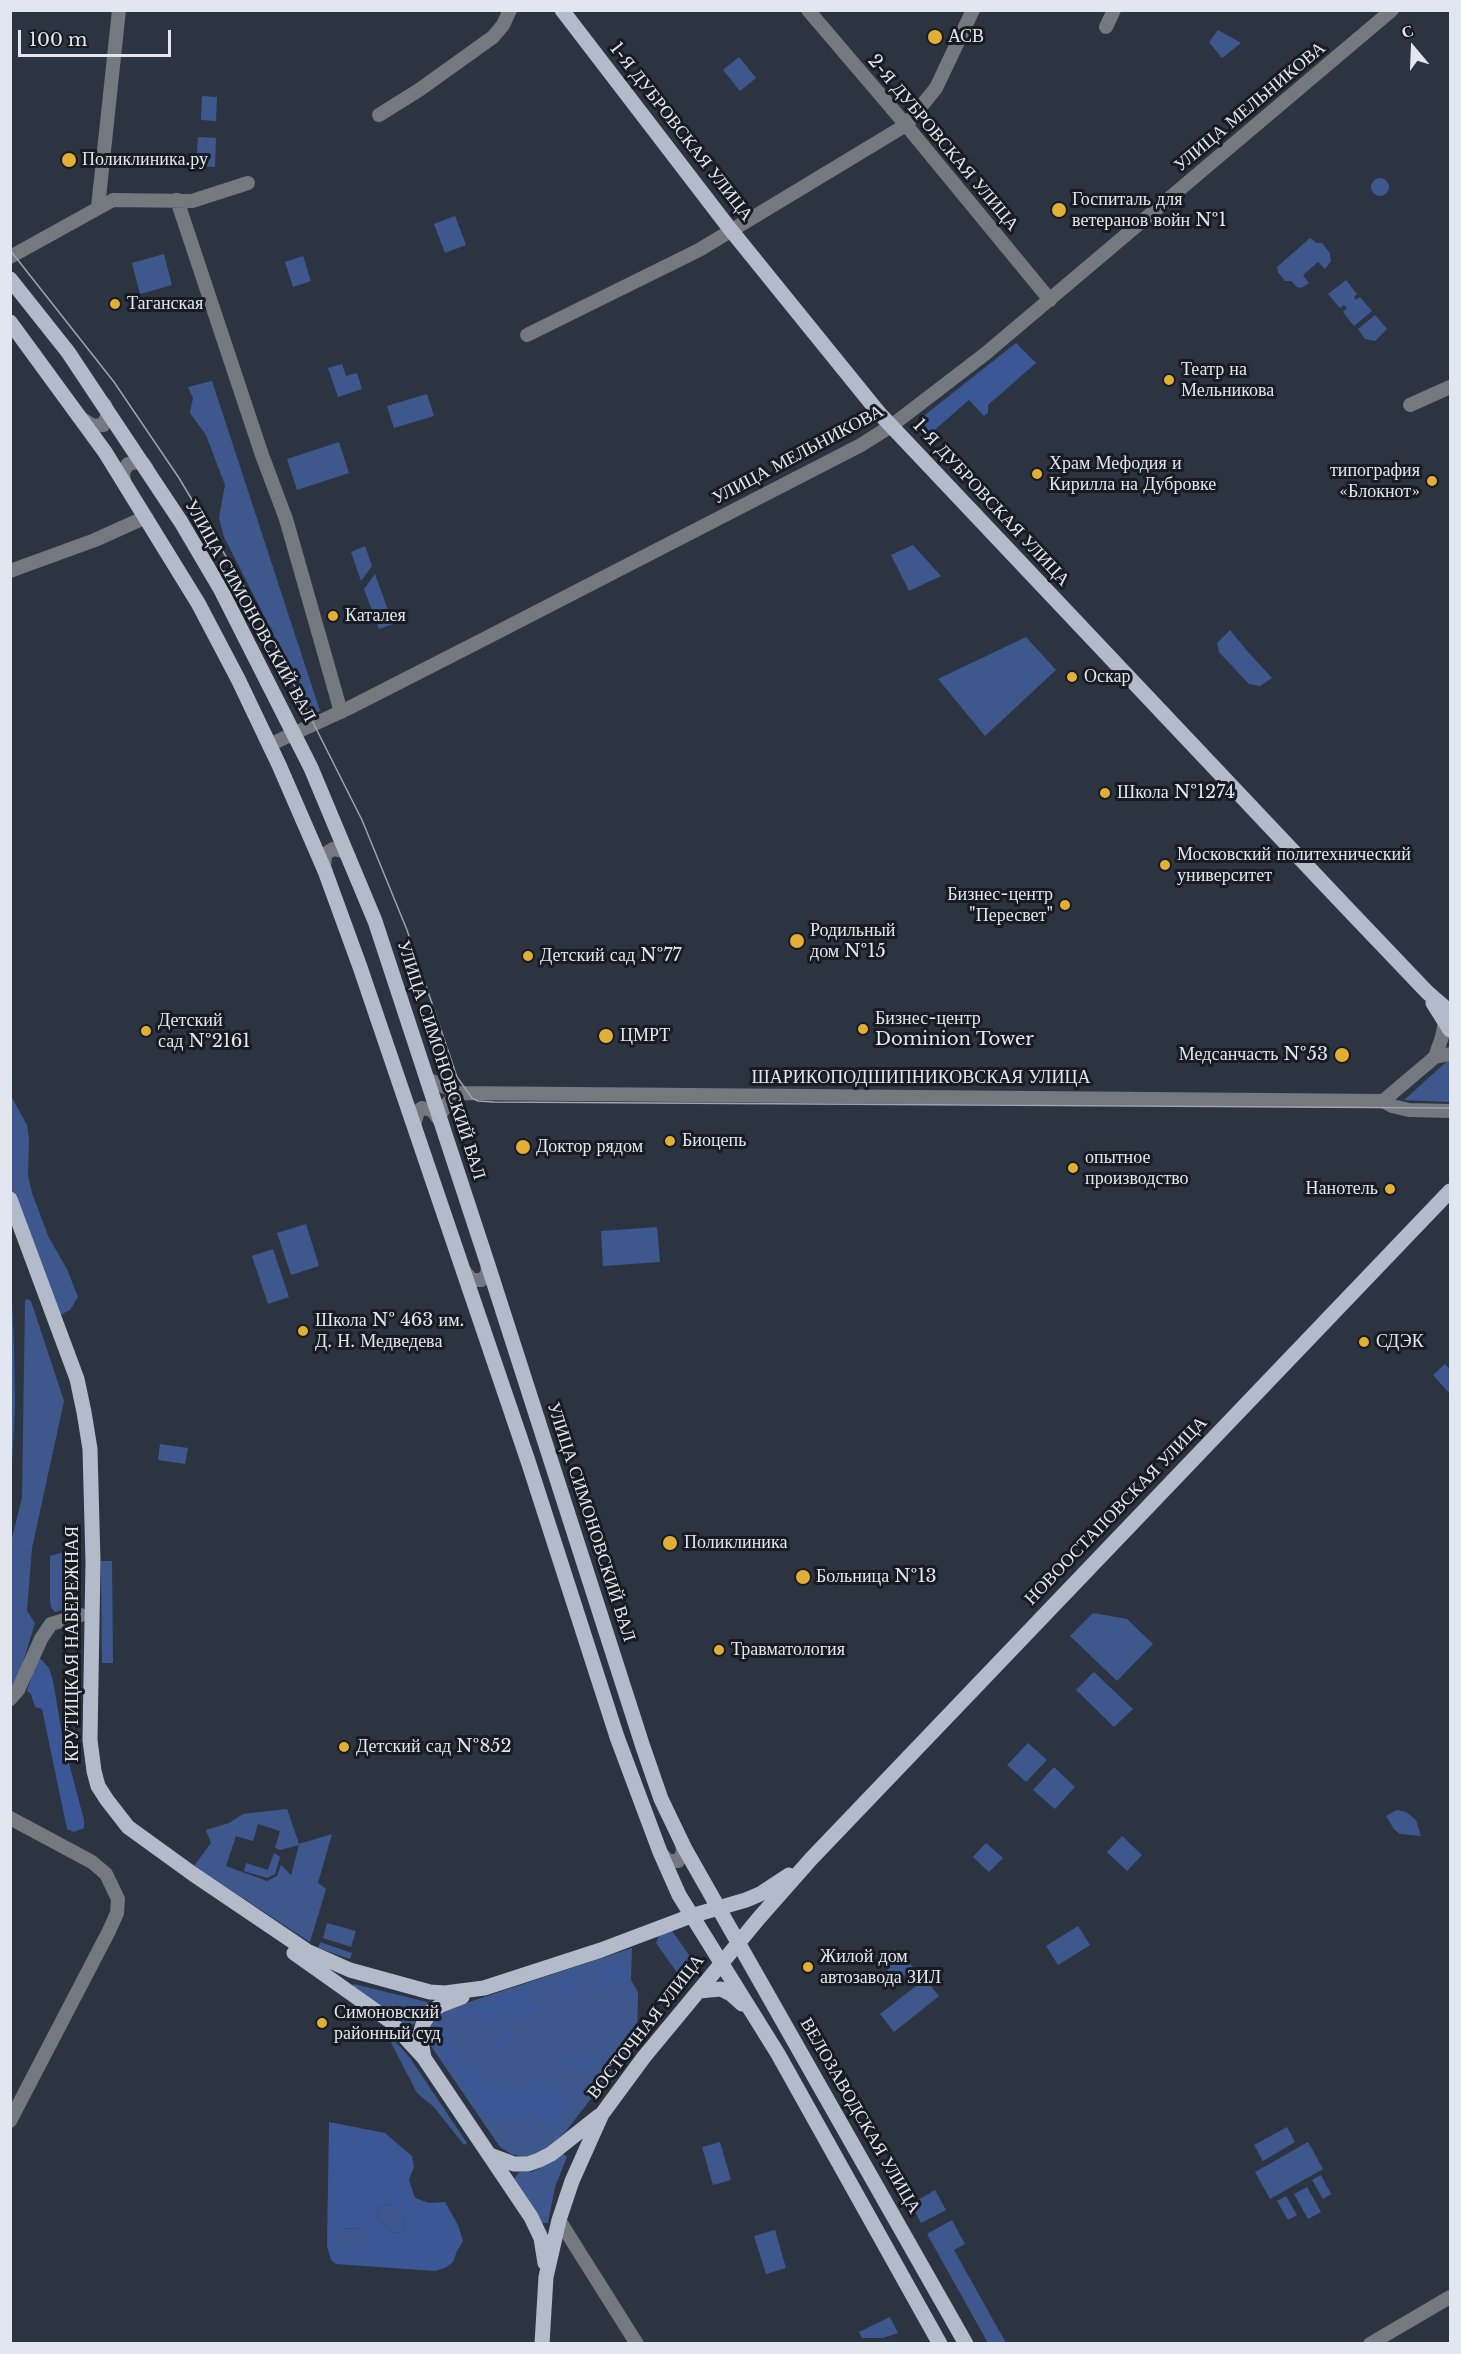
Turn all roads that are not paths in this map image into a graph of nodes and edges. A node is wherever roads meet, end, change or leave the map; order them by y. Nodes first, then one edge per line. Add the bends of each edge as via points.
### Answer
1 (119, 10) edge
2 (510, 10) edge
3 (562, 10) edge
4 (808, 10) edge
5 (973, 10) edge
6 (1114, 10) edge
7 (1392, 10) edge
8 (1106, 27) dead end
9 (379, 115) dead end
10 (906, 125) junction
11 (248, 183) dead end
12 (177, 200) junction
13 (98, 207) junction
14 (730, 230) junction
15 (10, 257) edge
16 (10, 279) edge
17 (1050, 300) junction
18 (10, 322) edge
19 (527, 335) dead end
20 (1450, 387) edge
21 (104, 403) junction
22 (1410, 405) dead end
23 (82, 419) junction
24 (891, 426) junction
25 (147, 469) junction
26 (124, 483) junction
27 (146, 517) junction
28 (10, 571) edge
29 (341, 712) junction
30 (294, 732) junction
31 (269, 745) junction
32 (349, 857) junction
33 (324, 868) junction
34 (1448, 1021) edge
35 (1450, 1054) edge
36 (1435, 1057) junction
37 (426, 1079) junction
38 (459, 1093) junction
39 (1383, 1101) junction
40 (1450, 1111) edge
41 (438, 1118) junction
42 (414, 1125) junction
43 (1449, 1195) edge
44 (10, 1199) edge
45 (10, 1224) edge
46 (488, 1265) junction
47 (465, 1272) junction
48 (86, 1615) junction
49 (10, 1698) edge
50 (10, 1818) edge
51 (682, 1843) junction
52 (660, 1852) junction
53 (811, 1859) junction
54 (719, 1908) junction
55 (691, 1916) junction
56 (739, 1942) junction
57 (721, 1964) junction
58 (484, 1988) junction
59 (699, 1991) junction
60 (753, 2014) junction
61 (424, 2058) junction
62 (602, 2114) junction
63 (10, 2121) edge
64 (490, 2155) junction
65 (559, 2220) junction
66 (546, 2277) junction
67 (1450, 2297) edge
68 (542, 2343) edge
69 (637, 2343) edge
70 (940, 2343) edge
71 (966, 2343) edge
72 (1370, 2343) edge

1 - 13 street
2 - 9 street via 492,37
3 - 14 main road, 1-Я ДУБРОВСКАЯ УЛИЦА
4 - 10 street, 2-Я ДУБРОВСКАЯ УЛИЦА
5 - 10 street via 936,88
6 - 8 street
7 - 17 street, УЛИЦА МЕЛЬНИКОВА
10 - 14 street
10 - 17 street, 2-Я ДУБРОВСКАЯ УЛИЦА
11 - 12 street via 192,201
12 - 13 street via 113,200
12 - 29 street, УЛИЦА СИМОНОВСКИЙ ВАЛ via 286,519
13 - 15 street
14 - 19 street via 699,250
14 - 24 main road, 1-Я ДУБРОВСКАЯ УЛИЦА
16 - 21 main road, УЛИЦА СИМОНОВСКИЙ ВАЛ
17 - 24 street, УЛИЦА МЕЛЬНИКОВА
18 - 23 main road
20 - 22 street
21 - 23 street via 108,415 103,424 93,426
21 - 25 main road, УЛИЦА СИМОНОВСКИЙ ВАЛ
23 - 26 main road
24 - 29 street, УЛИЦА МЕЛЬНИКОВА
24 - 34 main road, 1-Я ДУБРОВСКАЯ УЛИЦА via 1427,992
25 - 26 street via 143,463 128,464 123,472
25 - 30 main road, УЛИЦА СИМОНОВСКИЙ ВАЛ via 220,590
26 - 27 main road
27 - 28 street
27 - 31 main road via 198,603
29 - 30 street, УЛИЦА МЕЛЬНИКОВА
30 - 31 street, УЛИЦА МЕЛЬНИКОВА
30 - 32 main road, УЛИЦА СИМОНОВСКИЙ ВАЛ
31 - 33 main road
32 - 33 street via 333,849 325,854
32 - 37 main road, УЛИЦА СИМОНОВСКИЙ ВАЛ via 375,921
33 - 42 main road
34 - 36 street
35 - 36 street
36 - 39 street
37 - 38 street
37 - 41 main road, УЛИЦА СИМОНОВСКИЙ ВАЛ
38 - 39 street, ШАРИКОПОДШИПНИКОВСКАЯ УЛИЦА
38 - 41 street
39 - 40 street, ШАРИКОПОДШИПНИКОВСКАЯ УЛИЦА via 1409,1110
41 - 42 street via 432,1110 422,1108 415,1114
41 - 46 main road, УЛИЦА СИМОНОВСКИЙ ВАЛ
42 - 47 main road
43 - 53 main road, НОВООСТАПОВСКАЯ УЛИЦА
44 - 48 main road, КРУТИЦКАЯ НАБЕРЕЖНАЯ via 77,1379 84,1412 90,1449 93,1562
45 - 48 main road, КРУТИЦКАЯ НАБЕРЕЖНАЯ via 79,1416 84,1451
46 - 47 street via 488,1275 481,1280 472,1280
46 - 51 main road, УЛИЦА СИМОНОВСКИЙ ВАЛ via 643,1747
47 - 52 main road via 618,1737
48 - 49 street via 51,1624 40,1639 18,1690
48 - 58 main road, КРУТИЦКАЯ НАБЕРЕЖНАЯ via 94,1771 106,1800 128,1827 307,1951 350,1970 430,1992
48 - 61 main road, КРУТИЦКАЯ НАБЕРЕЖНАЯ via 82,1743 85,1774 100,1806 121,1833 390,2021
50 - 63 street via 92,1862 106,1874 118,1899 110,1931
51 - 52 street via 683,1853 678,1861 668,1861
51 - 54 main road, УЛИЦА СИМОНОВСКИЙ ВАЛ
52 - 55 main road
53 - 54 main road, НОВООСТАПОВСКАЯ УЛИЦА via 760,1894
53 - 56 main road, НОВООСТАПОВСКАЯ УЛИЦА
54 - 55 main road, НОВООСТАПОВСКАЯ УЛИЦА
54 - 56 main road, ВЕЛОЗАВОДСКАЯ УЛИЦА
55 - 57 main road
55 - 58 main road, НОВООСТАПОВСКАЯ УЛИЦА
56 - 57 main road, ВОСТОЧНАЯ УЛИЦА
56 - 71 main road, ВЕЛОЗАВОДСКАЯ УЛИЦА
57 - 59 main road, ВОСТОЧНАЯ УЛИЦА
57 - 60 main road
58 - 61 main road via 430,2012 420,2035
59 - 60 main road via 721,1989
59 - 62 main road, ВОСТОЧНАЯ УЛИЦА
60 - 70 main road
61 - 64 main road, ВОСТОЧНАЯ УЛИЦА
62 - 64 main road via 539,2160 514,2164
62 - 65 main road, ВОСТОЧНАЯ УЛИЦА
64 - 66 main road, ВОСТОЧНАЯ УЛИЦА via 541,2238
65 - 66 main road, ВОСТОЧНАЯ УЛИЦА
65 - 69 street
66 - 68 main road, ВОСТОЧНАЯ УЛИЦА
67 - 72 street

